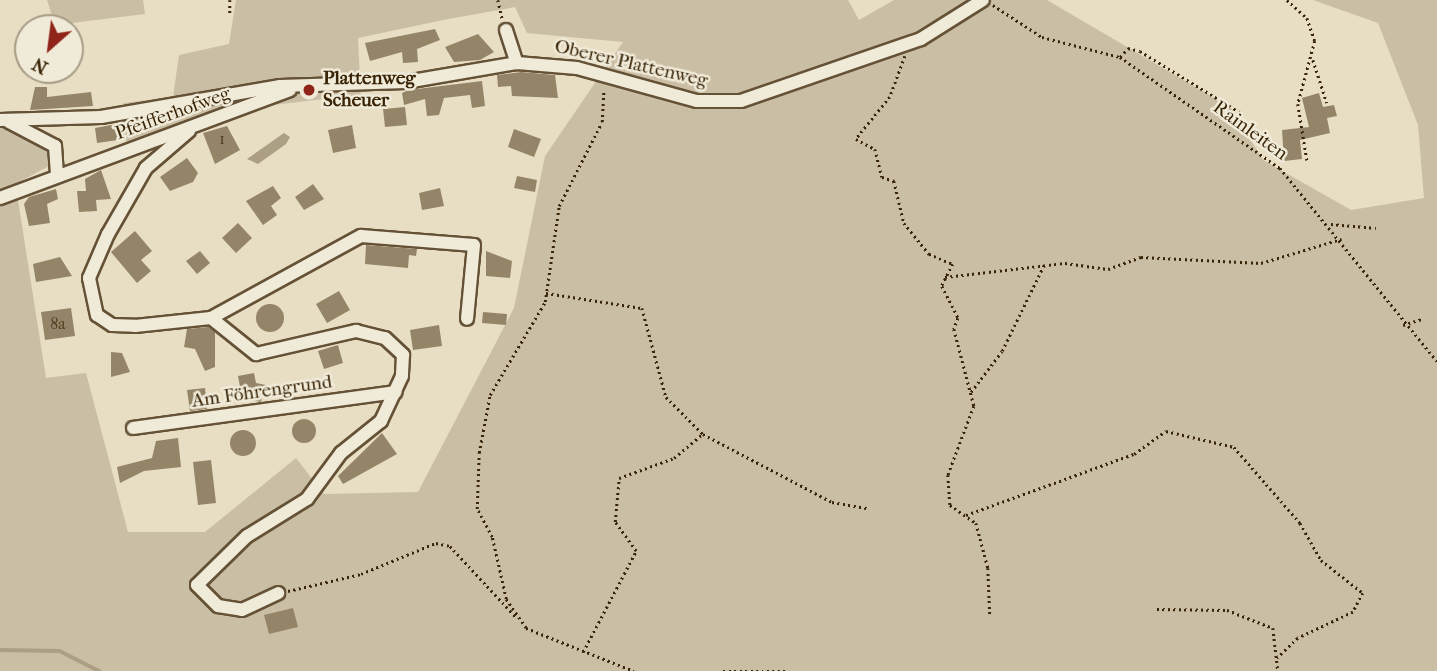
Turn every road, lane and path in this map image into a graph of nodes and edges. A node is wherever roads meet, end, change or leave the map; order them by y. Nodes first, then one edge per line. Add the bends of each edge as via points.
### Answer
1 (230, 0) edge
2 (498, 0) edge
3 (984, 0) edge
4 (1287, 0) edge
5 (230, 13) dead end
6 (506, 30) joint
7 (904, 46) junction
8 (1120, 57) junction
9 (1312, 59) junction
10 (517, 63) junction
11 (299, 85) junction
12 (614, 90) dead end
13 (1328, 103) dead end
14 (1243, 114) dead end
15 (1, 120) edge
16 (189, 131) junction
17 (1307, 160) dead end
18 (57, 173) junction
19 (0, 198) edge
20 (1331, 224) junction
21 (1376, 228) dead end
22 (1341, 239) junction
23 (1044, 265) junction
24 (945, 277) junction
25 (546, 293) junction
26 (211, 318) junction
27 (467, 318) dead end
28 (1421, 319) dead end
29 (1404, 325) junction
30 (1437, 361) edge
31 (396, 392) junction
32 (970, 393) junction
33 (133, 428) dead end
34 (703, 434) junction
35 (867, 508) dead end
36 (966, 515) junction
37 (278, 593) joint
38 (1157, 609) dead end
39 (990, 616) dead end
40 (526, 628) junction
41 (583, 653) junction
42 (1277, 658) junction
43 (634, 671) edge
44 (723, 671) edge
45 (788, 671) edge
46 (1278, 671) edge

1 - 5 path
2 - 6 path
3 - 7 street, Oberer Plattenweg via 956,22
3 - 8 path, Rainleiten via 1041,37
4 - 9 path via 1307,18
6 - 10 street
7 - 10 street, Oberer Plattenweg via 741,101 697,101 577,68
7 - 24 path via 906,60 890,97 856,139 874,149 882,177 894,181 904,223 929,254 953,264
8 - 14 path via 1128,48 1140,51
8 - 20 path, Rainleiten via 1280,168
9 - 13 path
9 - 17 path via 1298,104
10 - 11 street, Oberer Plattenweg via 405,82
11 - 15 street, Oberer Plattenweg via 101,117
11 - 16 street, Pfeifferhofweg
12 - 25 path via 602,89 602,122 559,206
15 - 18 street via 48,140 59,154
16 - 18 street, Pfeifferhofweg
16 - 26 street via 134,186 87,293 97,315 112,325
18 - 19 street, Pfeifferhofweg
20 - 21 path
20 - 22 path, Rainleiten
22 - 23 path via 1261,263 1142,257 1108,269
22 - 29 path, Rainleiten
23 - 24 path
23 - 32 path via 1002,351
24 - 32 path
25 - 34 path via 642,308 666,397
25 - 40 path via 490,395 479,453 477,509 492,537 506,599
26 - 27 street via 361,236 474,244
26 - 31 street, Am Föhrengrund via 256,354 348,331 385,338 403,355
28 - 29 path
29 - 30 path, Rainleiten
31 - 33 street, Am Föhrengrund
31 - 37 street, Am Föhrengrund via 381,421 341,453 307,499 247,536 197,585 218,606 242,610
32 - 36 path via 974,406 948,475 950,505
34 - 35 path via 736,456 832,502
34 - 41 path via 674,458 619,478 615,522 636,551
36 - 39 path via 976,523 988,568
36 - 42 path via 1134,454 1166,430 1234,447 1300,523 1321,560 1363,593 1353,612 1298,638
37 - 40 path via 360,574 436,543 450,546
38 - 42 path via 1227,610 1273,628
40 - 41 path
41 - 43 path
42 - 46 path
44 - 45 path

